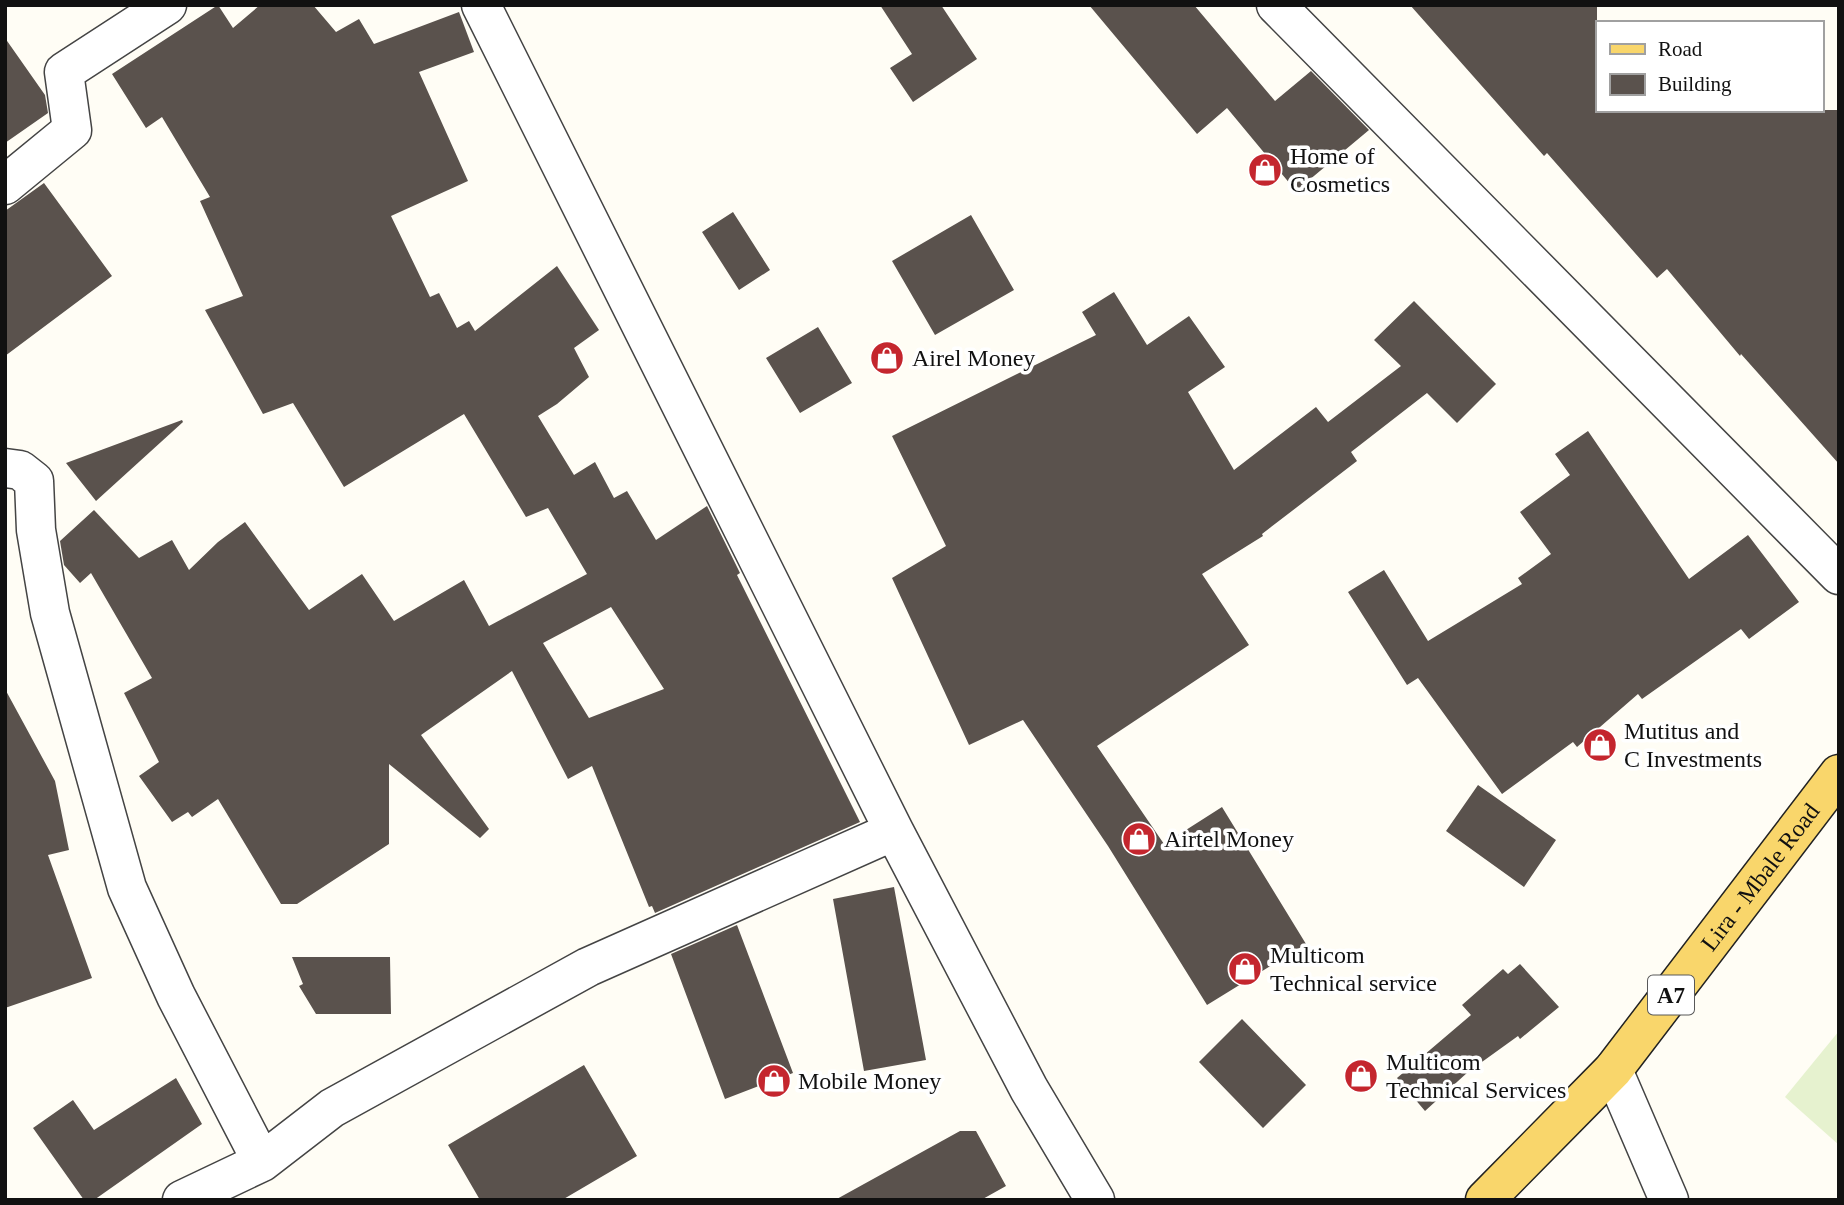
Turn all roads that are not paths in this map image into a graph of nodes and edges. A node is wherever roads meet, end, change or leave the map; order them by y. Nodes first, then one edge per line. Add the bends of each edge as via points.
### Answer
1 (167, 5) edge
2 (481, 5) edge
3 (1276, 5) edge
4 (5, 185) edge
5 (5, 468) edge
6 (1839, 575) edge
7 (1839, 774) edge
8 (894, 831) junction
9 (1613, 1070) junction
10 (262, 1162) junction
11 (182, 1200) edge
12 (1095, 1200) edge
13 (1485, 1200) edge
14 (1670, 1200) edge

1 - 4 street via 64,72 72,130
2 - 8 street
3 - 6 street
5 - 10 street via 20,470 34,481 36,530 50,613 127,888 176,996
7 - 9 main road, Lira - Mbale Road / A7
8 - 10 street via 588,967 332,1108
8 - 12 street via 1029,1089
9 - 13 main road, Lira - Mbale Road / A7
9 - 14 street
10 - 11 street

